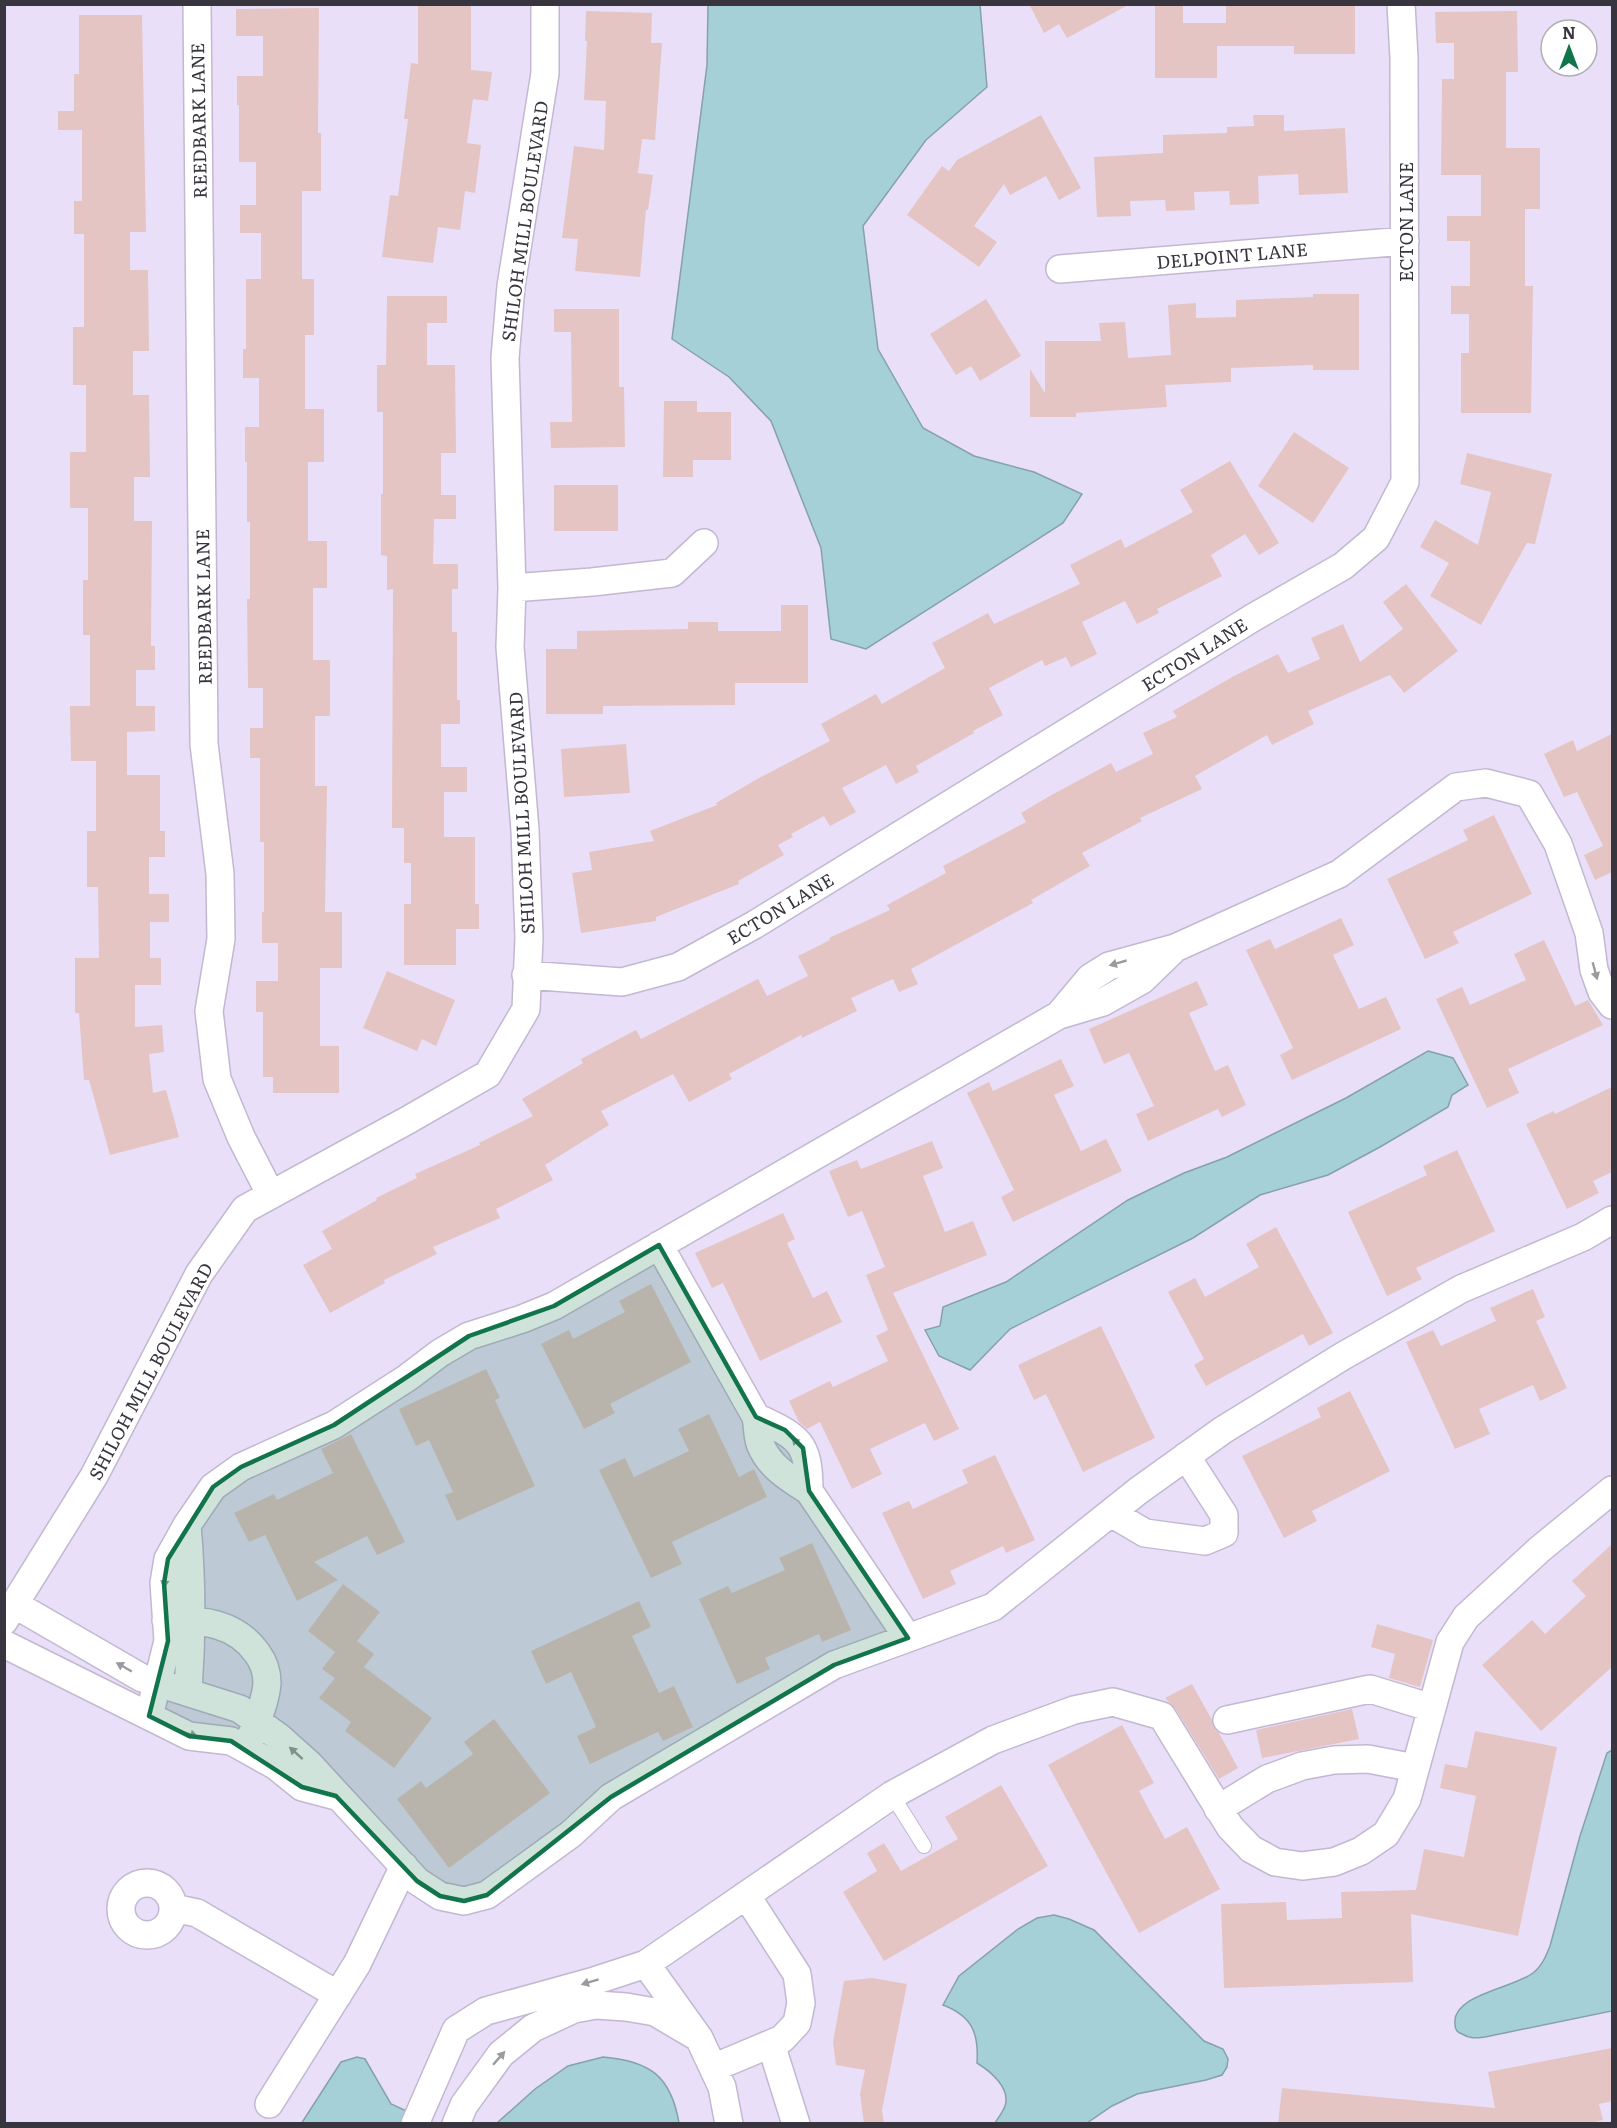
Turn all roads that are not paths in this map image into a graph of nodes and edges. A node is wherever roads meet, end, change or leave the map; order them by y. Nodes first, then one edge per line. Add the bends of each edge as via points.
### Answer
1 (197, 4) edge
2 (544, 4) edge
3 (1401, 4) edge
4 (1405, 241) junction
5 (1060, 269) dead end
6 (704, 543) dead end
7 (512, 588) junction
8 (1589, 933) junction
9 (1612, 954) edge
10 (526, 975) junction
11 (1612, 1005) edge
12 (270, 1195) junction
13 (1612, 1220) edge
14 (659, 1245) junction
15 (1186, 1456) junction
16 (1612, 1490) edge
17 (1111, 1513) junction
18 (8, 1607) edge
19 (179, 1620) junction
20 (908, 1638) junction
21 (4, 1644) edge
22 (157, 1682) junction
23 (188, 1691) junction
24 (1432, 1708) junction
25 (149, 1716) junction
26 (1227, 1720) dead end
27 (258, 1721) junction
28 (245, 1748) junction
29 (1415, 1768) junction
30 (892, 1795) junction
31 (336, 1796) junction
32 (1218, 1809) junction
33 (924, 1846) dead end
34 (404, 1866) junction
35 (746, 1895) junction
36 (173, 1908) dead end
37 (646, 1964) junction
38 (338, 1995) junction
39 (699, 2038) junction
40 (771, 2044) junction
41 (713, 2068) junction
42 (268, 2104) dead end
43 (460, 2114) edge
44 (415, 2124) edge
45 (729, 2124) edge
46 (796, 2124) edge

1 - 12 street, REEDBARK LANE via 204,744 220,884 221,939 209,1011 218,1079
2 - 7 street, SHILOH MILL BOULEVARD via 545,74 511,286 505,358
3 - 4 street, ECTON LANE
4 - 5 street, DELPOINT LANE
4 - 10 street, ECTON LANE via 1405,482 1376,538 1343,566 754,925 678,967 622,982
6 - 7 street via 672,573
7 - 10 street, SHILOH MILL BOULEVARD via 510,647 525,830 529,938
8 - 9 street
8 -> 11 street via 1594,970
8 - 14 street via 1558,844 1529,794 1486,783 1456,787 1339,874 1175,948 1142,980 1103,1002 1059,1015
10 - 12 street, SHILOH MILL BOULEVARD via 526,1009 488,1074
12 - 18 street, SHILOH MILL BOULEVARD via 245,1209 199,1274 94,1476
13 - 15 street via 1583,1237 1461,1289 1343,1356
14 - 19 street via 554,1306 469,1336 334,1425 241,1467 213,1487 168,1559 164,1583
14 - 20 street via 756,1418 760,1444 769,1459 809,1491
15 - 17 street
15 - 17 street via 1224,1515 1224,1533 1205,1541 1145,1533
16 - 24 street via 1466,1617 1450,1642
17 - 20 street via 993,1607
22 -> 18 street via 142,1678
19 - 22 street via 168,1641
19 - 23 street
19 - 27 street via 229,1627 249,1641 263,1662 267,1683
20 - 34 street via 834,1665 611,1797 570,1834 487,1894 464,1901 440,1896 417,1881
21 - 25 street
22 - 23 street
22 - 25 street
23 - 27 street via 240,1709
24 - 26 street via 1370,1689
24 - 29 street
25 -> 28 street via 189,1736 231,1740
27 - 28 street
31 -> 27 street via 309,1764
28 - 31 street via 302,1787
29 - 32 street via 1368,1759 1334,1760 1267,1779
29 - 32 street via 1407,1799 1386,1834 1361,1851 1334,1862 1302,1866 1275,1862 1251,1849
30 - 32 street via 993,1740 1074,1710 1113,1702 1161,1716
30 - 33 lane
30 - 35 street
31 - 34 street
34 - 38 street
35 - 37 street
35 - 40 street via 797,1974 801,2003 798,2023
36 - 38 street via 196,1913
37 - 39 street
37 -> 44 street via 486,2011 456,2030
38 - 42 street
39 - 41 street
43 -> 39 street via 501,2054 533,2028 574,2009 596,2005 655,2012
40 - 41 street
40 - 46 street
41 - 45 street via 722,2087

